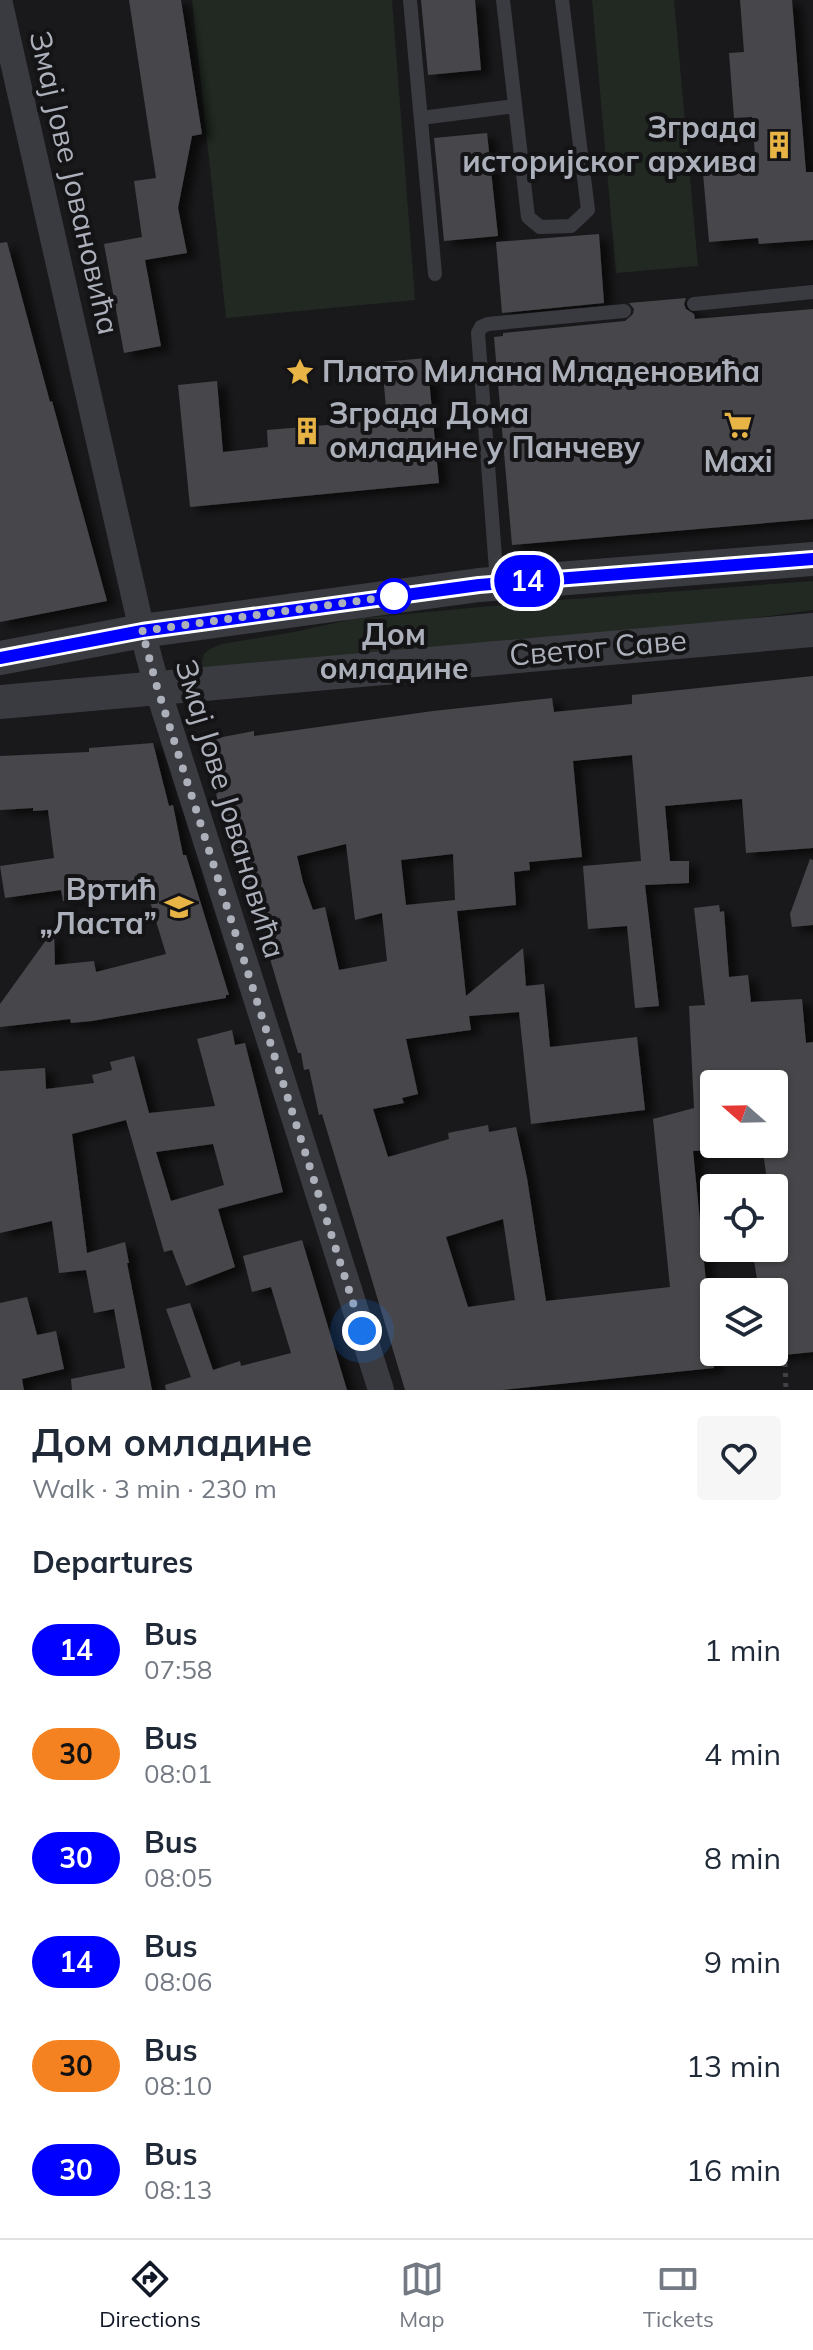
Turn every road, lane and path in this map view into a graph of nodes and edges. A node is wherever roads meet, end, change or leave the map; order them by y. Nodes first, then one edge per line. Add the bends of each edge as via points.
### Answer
1 (410, 0) edge
2 (503, 0) edge
3 (562, 0) edge
4 (0, 4) edge
5 (515, 106) junction
6 (421, 118) junction
7 (435, 274) dead end
8 (813, 292) edge
9 (694, 304) dead end
10 (624, 311) dead end
11 (813, 559) edge
12 (497, 583) junction
13 (813, 630) edge
14 (142, 631) junction
15 (0, 658) edge
16 (157, 687) junction
17 (0, 702) edge
18 (785, 1366) edge
19 (381, 1390) edge
20 (786, 1390) edge

1 - 6 lane
2 - 5 lane
3 - 5 lane via 588,210 571,226 540,227 528,217
4 - 14 street, Змај Јове Јовановића
5 - 6 lane
6 - 7 lane
8 - 9 lane
10 - 12 lane via 488,324 478,333
11 - 12 street
12 - 14 street
13 - 16 street, Светог Саве
14 - 15 street
14 - 16 street, Змај Јове Јовановића
16 - 17 street, Светог Саве
16 - 19 street, Змај Јове Јовановића
18 - 20 path

